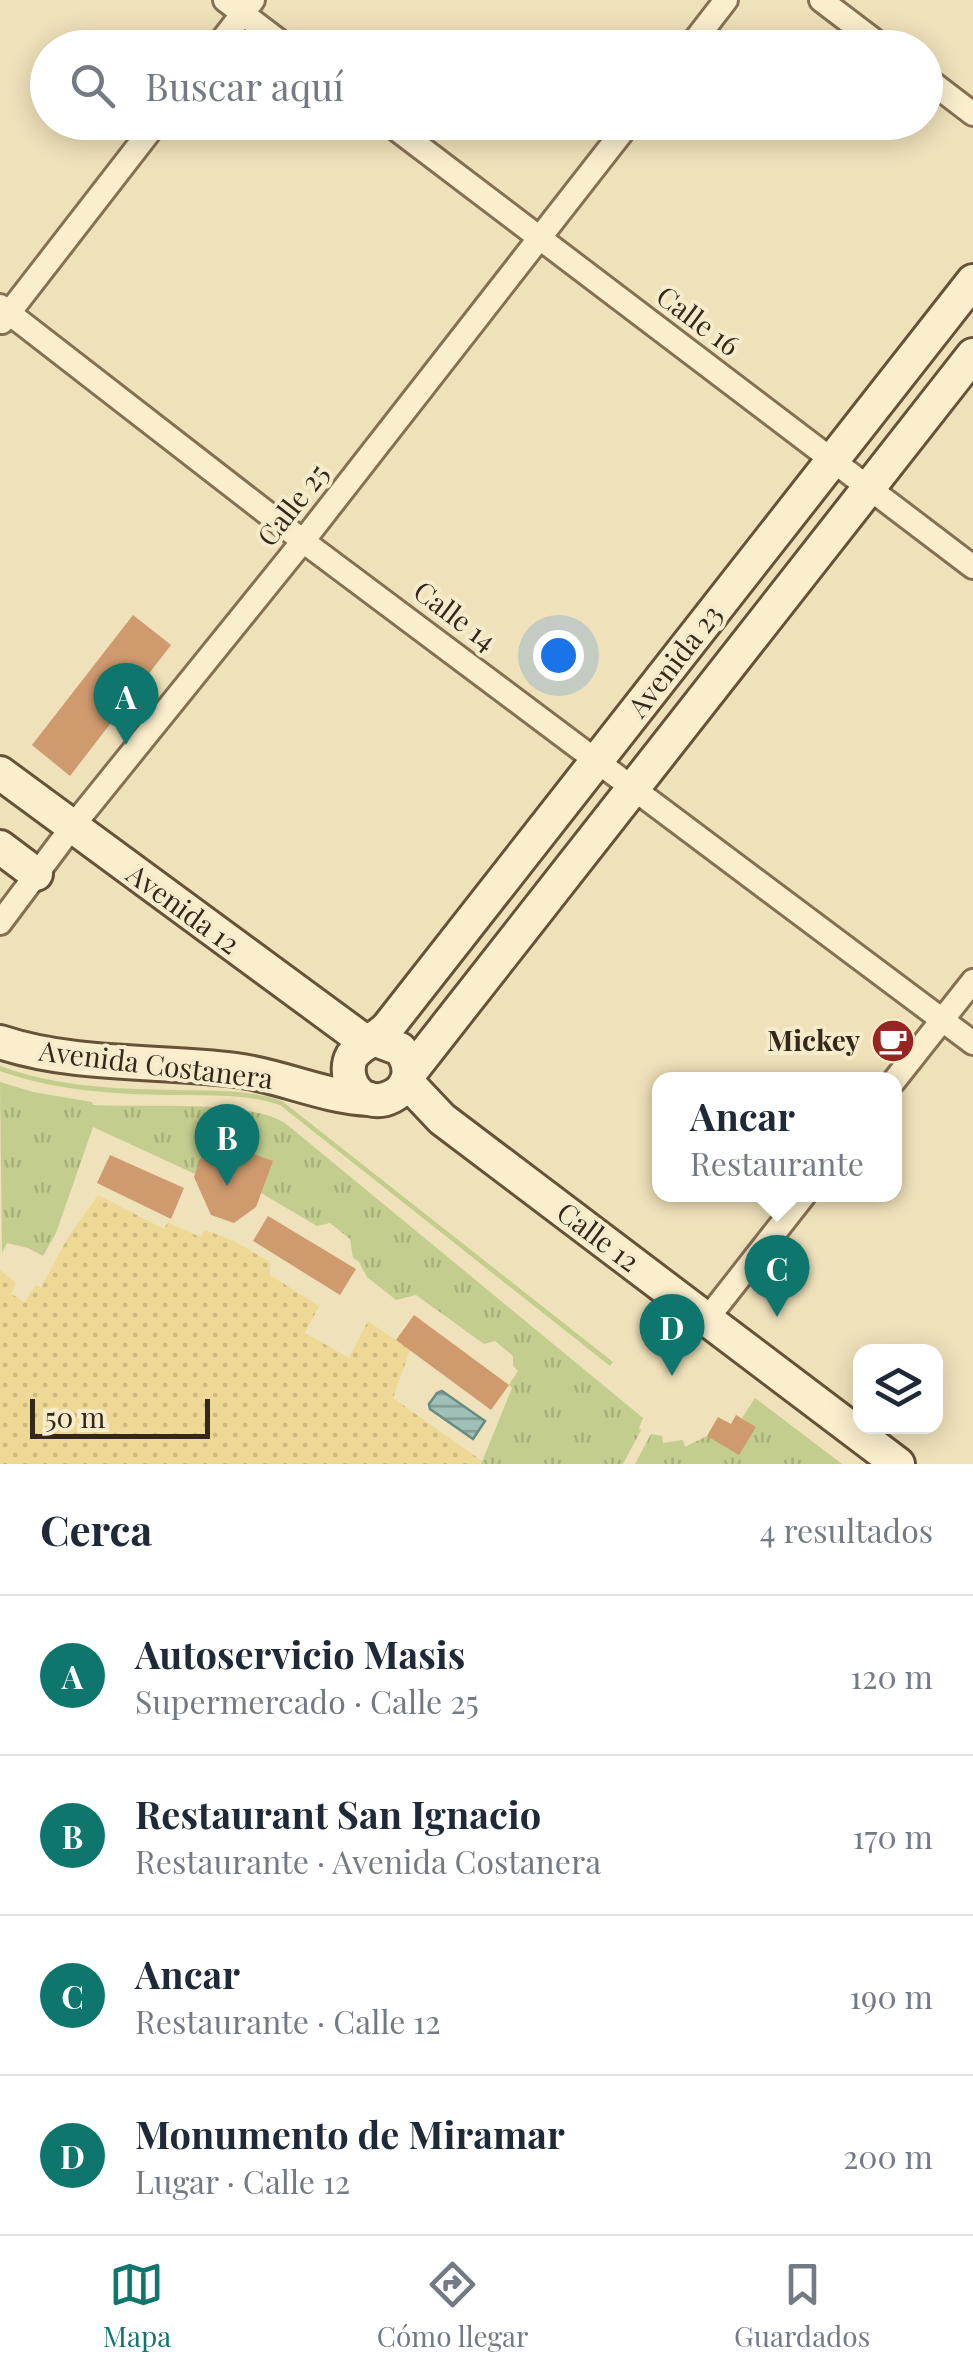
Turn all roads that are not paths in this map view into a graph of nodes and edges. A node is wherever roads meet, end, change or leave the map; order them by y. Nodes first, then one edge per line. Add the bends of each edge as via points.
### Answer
1 (726, 0) edge
2 (821, 0) edge
3 (240, 4) edge
4 (226, 30) edge
5 (268, 30) edge
6 (703, 30) edge
7 (860, 30) edge
8 (943, 91) edge
9 (973, 114) edge
10 (144, 140) edge
11 (411, 140) edge
12 (616, 140) edge
13 (540, 238) junction
14 (973, 281) edge
15 (3, 315) edge
16 (973, 355) edge
17 (832, 460) junction
18 (869, 488) junction
19 (303, 541) junction
20 (973, 566) edge
21 (598, 760) junction
22 (0, 773) edge
23 (634, 787) junction
24 (72, 827) junction
25 (0, 847) edge
26 (36, 874) junction
27 (0, 923) edge
28 (973, 980) edge
29 (942, 1020) junction
30 (6, 1039) edge
31 (372, 1042) junction
32 (973, 1043) edge
33 (900, 1072) edge
34 (392, 1089) junction
35 (799, 1202) edge
36 (707, 1319) junction
37 (898, 1464) edge

1 - 6 street
2 - 7 street
3 - 4 street
3 - 5 street
8 - 9 street
10 - 15 street
11 - 13 street, Calle 16
12 - 13 street, Calle 25
13 - 17 street, Calle 16
13 - 19 street, Calle 25
14 - 17 main road, Avenida 23
15 - 19 street, Calle 14
16 - 18 main road, Avenida 23
17 - 18 street, Calle 16
17 - 21 main road, Avenida 23
18 - 20 street, Calle 16
18 - 23 main road, Avenida 23
19 - 21 street, Calle 14
19 - 24 street, Calle 25
21 - 23 street, Calle 14
21 - 31 main road, Avenida 23
22 - 24 main road, Avenida 12
23 - 29 street, Calle 14
23 - 34 main road, Avenida 23
24 - 26 street, Calle 25
24 - 31 main road, Avenida 12
25 - 26 main road
26 - 27 street, Calle 25
28 - 29 street
29 - 32 street, Calle 14
29 - 33 street
30 - 34 main road, Avenida Costanera via 90,1059 254,1072 338,1098
31 - 34 main road via 400,1049 408,1064
31 - 34 main road via 353,1054 349,1072 355,1089
34 - 36 main road, Calle 12 via 442,1119
35 - 36 street
36 - 37 main road, Calle 12

